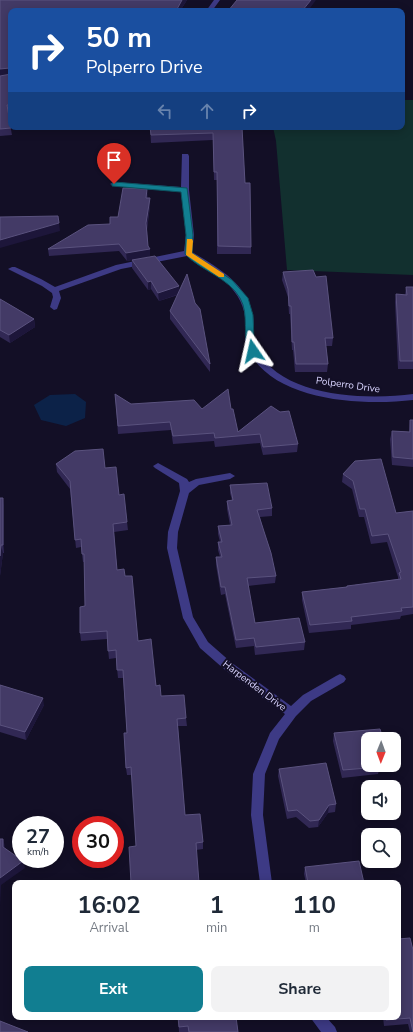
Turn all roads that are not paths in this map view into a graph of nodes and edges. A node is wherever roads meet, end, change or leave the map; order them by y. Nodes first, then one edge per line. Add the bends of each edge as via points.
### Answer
1 (185, 156) dead end
2 (114, 184) dead end
3 (185, 190) junction
4 (188, 254) junction
5 (12, 269) dead end
6 (54, 290) junction
7 (54, 307) dead end
8 (413, 397) edge
9 (158, 466) dead end
10 (230, 476) dead end
11 (185, 491) junction
12 (340, 678) dead end
13 (292, 713) junction
14 (266, 880) edge
15 (319, 1020) edge
16 (330, 1032) edge

1 - 3 street
2 - 3 street
3 - 4 street via 190,235
4 - 6 street via 119,267
4 - 8 street, Polperro Drive via 229,281 244,298 249,315 253,351 274,375 324,394 376,400
5 - 6 street
6 - 7 street via 57,297
9 - 11 street via 184,481
10 - 11 street via 196,482
11 - 13 street, Harpenden Drive via 173,532 172,548 188,618 204,644 228,666
12 - 13 street via 307,698
13 - 14 street, Harpenden Drive via 274,736 259,774 257,815
15 - 16 street

